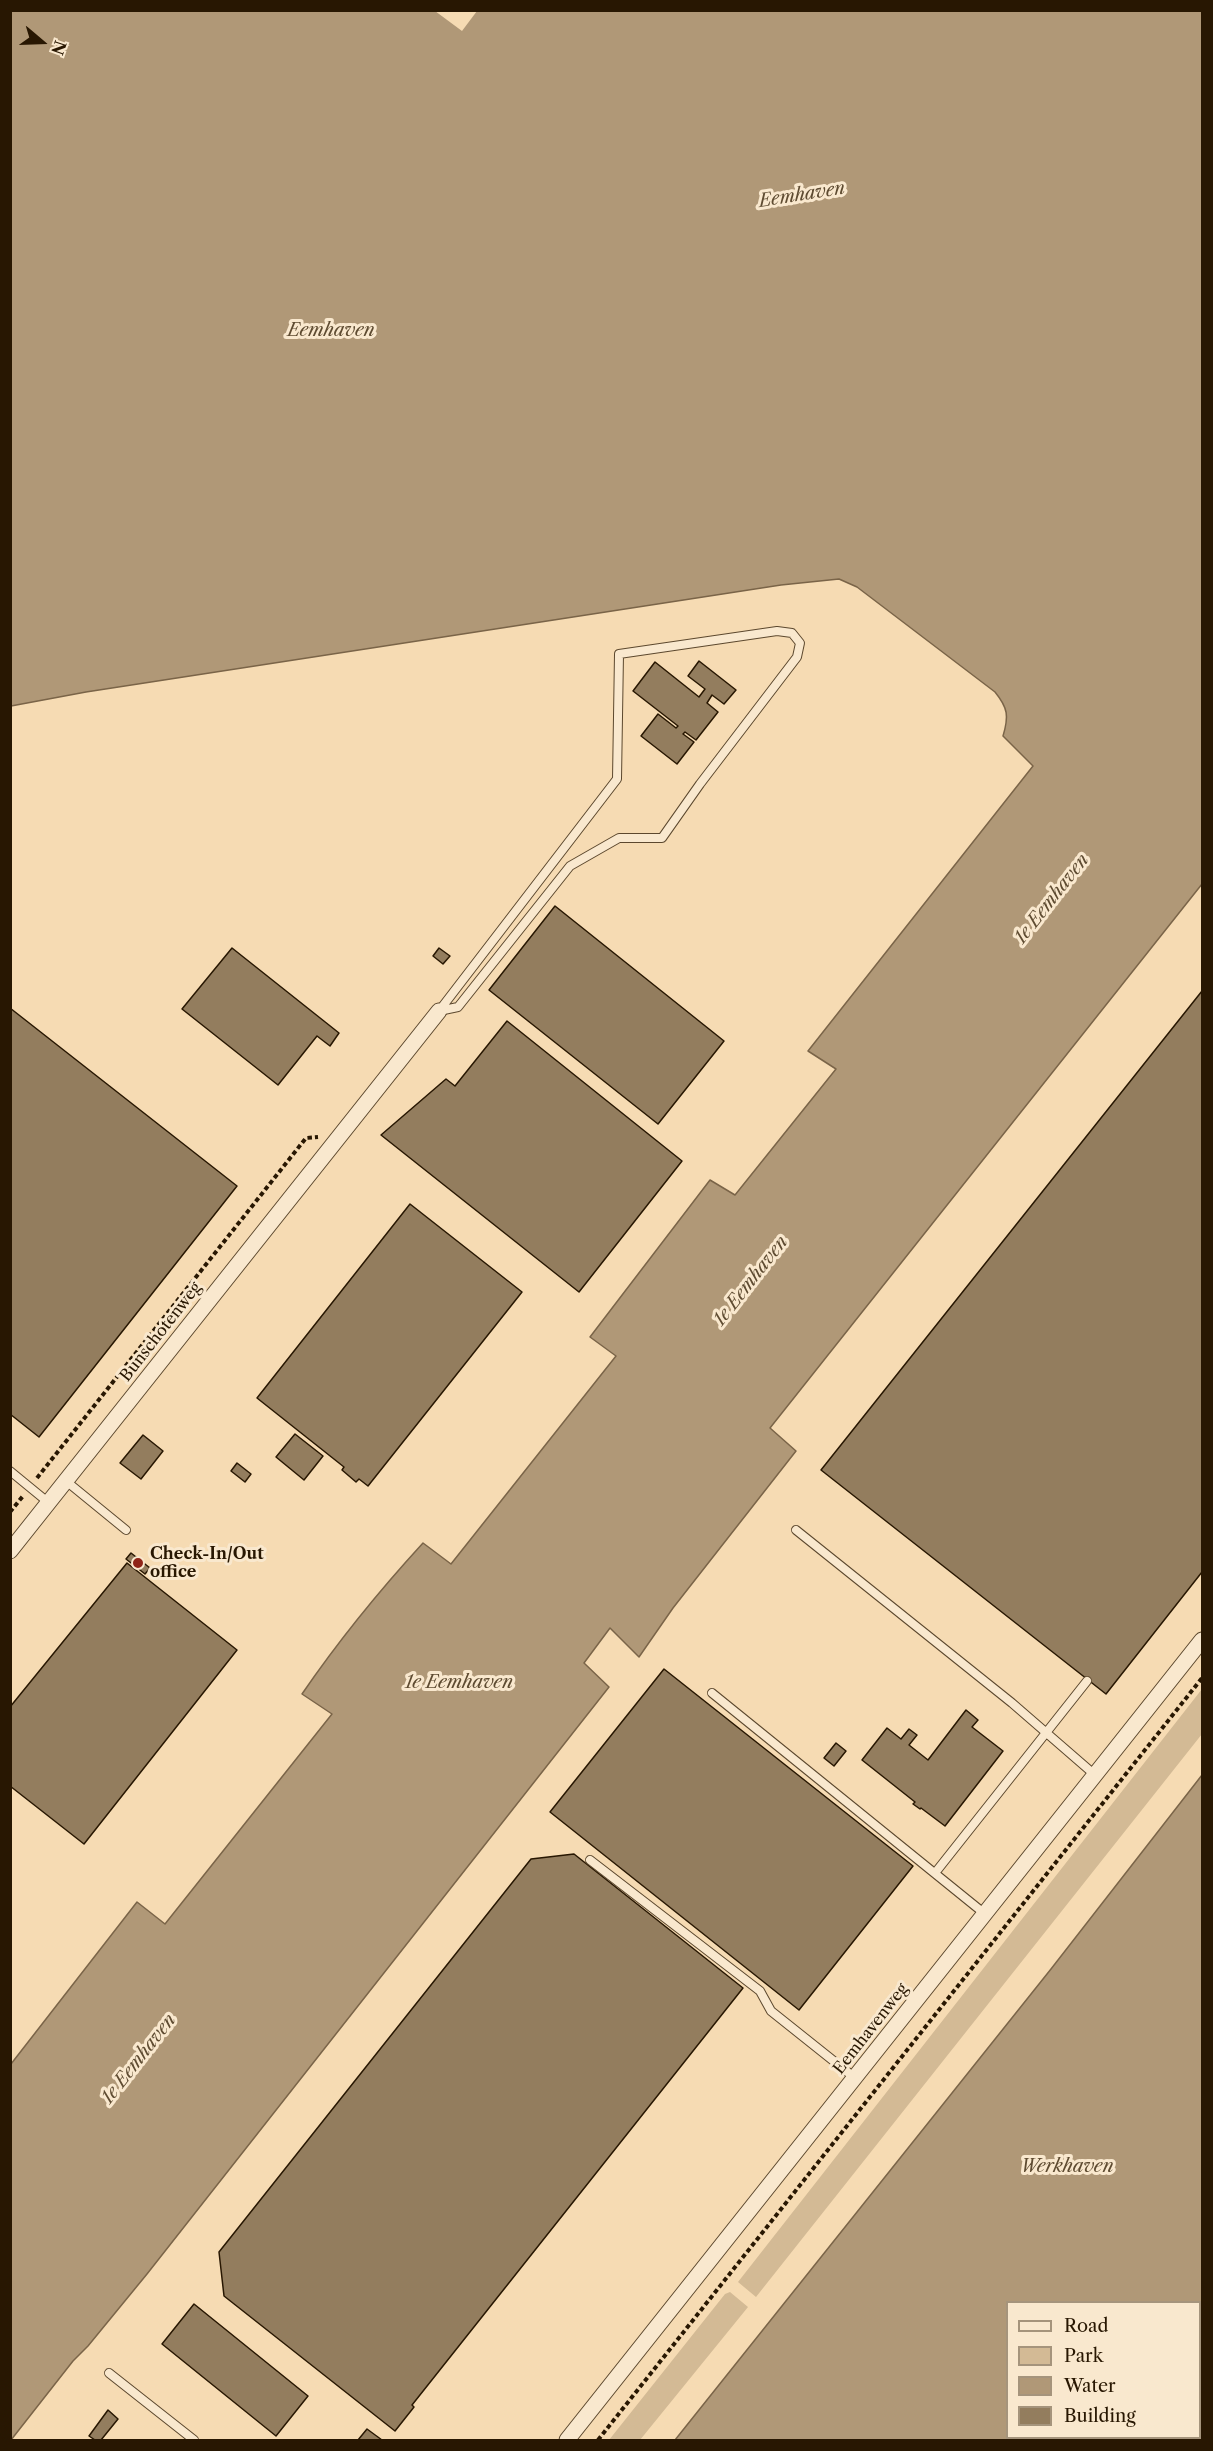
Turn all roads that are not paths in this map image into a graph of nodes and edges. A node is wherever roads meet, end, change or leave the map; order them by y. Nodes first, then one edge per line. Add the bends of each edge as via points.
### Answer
1 (439, 1011) junction
2 (10, 1471) edge
3 (66, 1481) junction
4 (49, 1503) junction
5 (126, 1530) dead end
6 (796, 1530) dead end
7 (10, 1551) edge
8 (1203, 1640) edge
9 (1087, 1681) dead end
10 (712, 1692) dead end
11 (1046, 1732) junction
12 (1095, 1775) junction
13 (590, 1860) dead end
14 (935, 1873) junction
15 (985, 1914) junction
16 (855, 2078) junction
17 (109, 2373) dead end
18 (194, 2440) edge
19 (567, 2440) edge

1 - 1 lane via 617,779 619,654 777,630 792,633 800,643 797,657 662,838 619,838 570,866 458,1006
1 - 3 street, Bunschotenweg
2 - 4 lane
3 - 4 street, Bunschotenweg
3 - 5 lane
4 - 7 street, Bunschotenweg
6 - 11 lane
8 - 12 street, Eemhavenweg
9 - 11 lane
10 - 14 lane
11 - 12 lane
11 - 14 lane
12 - 15 street, Eemhavenweg
13 - 16 lane via 760,1991 771,2011
14 - 15 lane
15 - 16 street, Eemhavenweg
16 - 19 street, Eemhavenweg
17 - 18 lane

